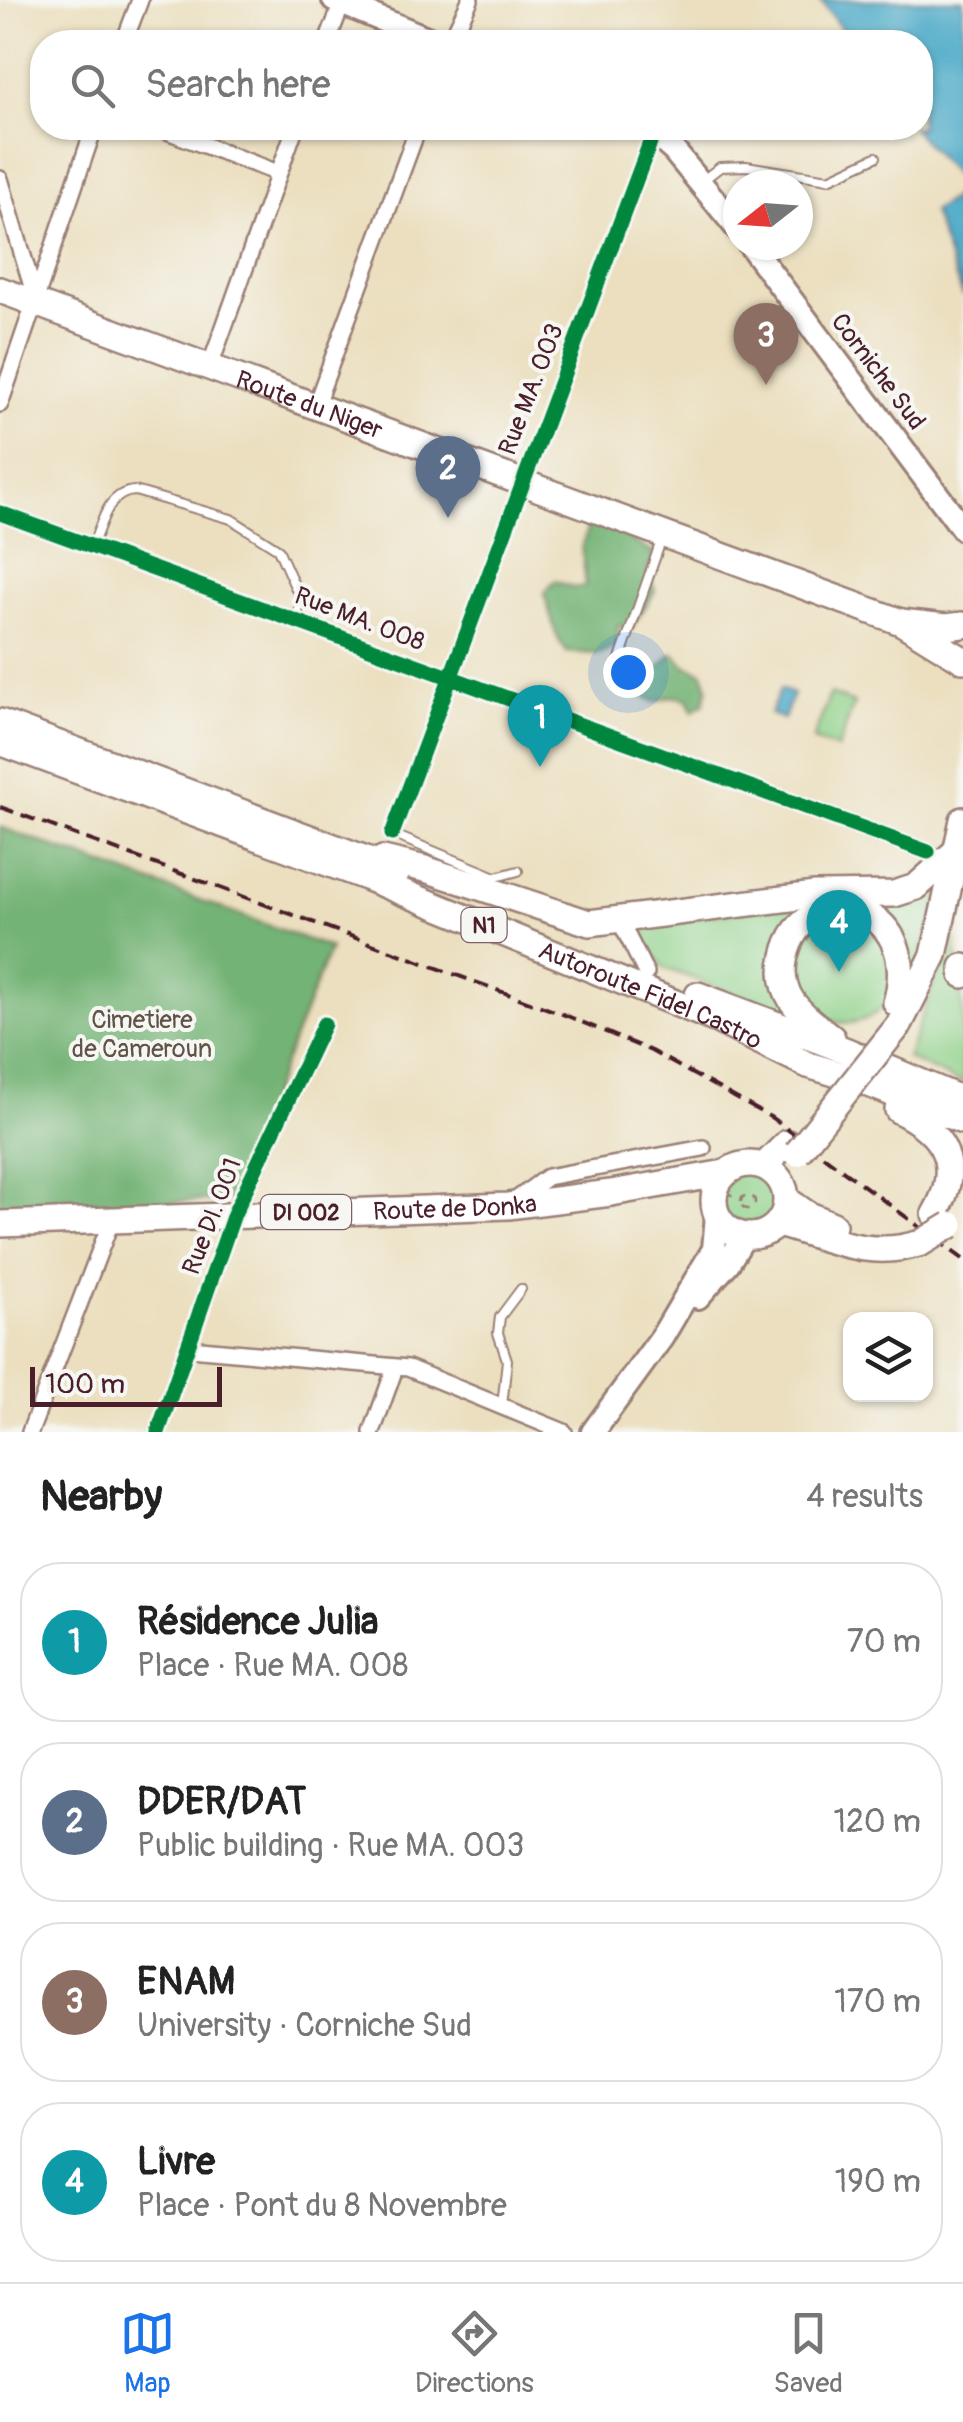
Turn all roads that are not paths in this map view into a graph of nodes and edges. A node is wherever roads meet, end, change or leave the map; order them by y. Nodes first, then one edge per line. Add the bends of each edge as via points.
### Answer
1 (140, 0) edge
2 (470, 0) edge
3 (338, 2) edge
4 (378, 9) edge
5 (129, 30) edge
6 (330, 30) edge
7 (415, 30) edge
8 (456, 30) edge
9 (90, 140) edge
10 (191, 140) edge
11 (290, 140) edge
12 (414, 140) edge
13 (647, 140) edge
14 (661, 140) edge
15 (876, 157) dead end
16 (278, 173) junction
17 (0, 179) edge
18 (701, 182) junction
19 (723, 209) edge
20 (761, 260) edge
21 (0, 290) edge
22 (37, 303) junction
23 (209, 369) junction
24 (0, 404) edge
25 (315, 407) junction
26 (521, 482) junction
27 (0, 513) edge
28 (963, 529) edge
29 (663, 536) junction
30 (92, 546) junction
31 (296, 620) junction
32 (901, 622) junction
33 (963, 625) edge
34 (963, 660) edge
35 (612, 679) dead end
36 (452, 680) junction
37 (0, 722) edge
38 (0, 742) edge
39 (963, 820) edge
40 (392, 834) joint
41 (336, 848) junction
42 (956, 851) junction
43 (928, 852) dead end
44 (518, 871) dead end
45 (620, 921) junction
46 (963, 967) edge
47 (646, 973) junction
48 (963, 975) edge
49 (894, 1015) junction
50 (324, 1024) dead end
51 (847, 1051) junction
52 (808, 1065) junction
53 (963, 1100) edge
54 (963, 1121) edge
55 (703, 1148) dead end
56 (777, 1192) junction
57 (718, 1193) junction
58 (508, 1206) junction
59 (234, 1214) junction
60 (112, 1219) junction
61 (950, 1219) edge
62 (0, 1224) edge
63 (744, 1236) junction
64 (521, 1289) dead end
65 (662, 1337) junction
66 (190, 1348) junction
67 (395, 1368) junction
68 (502, 1406) junction
69 (30, 1432) edge
70 (158, 1432) edge
71 (372, 1432) edge
72 (564, 1432) edge
73 (593, 1432) edge

1 - 5 street
2 - 8 street
3 - 4 main road
3 - 6 street
4 - 7 main road
9 - 22 street
10 - 16 street
11 - 16 street
12 - 25 street
13 - 26 street, Rue MA. 003
14 - 18 main road
15 - 18 lane via 829,179 746,166 720,167
16 - 23 street
17 - 22 street
18 - 19 main road
20 - 28 main road, Corniche Sud
21 - 22 main road, Route du Niger
22 - 23 main road, Route du Niger
22 - 24 street
23 - 25 main road, Route du Niger
25 - 26 main road, Route du Niger
26 - 29 main road, Route du Niger
26 - 36 street, Rue MA. 003
27 - 30 street, Rue MA. 008
29 - 32 main road, Route du Niger
29 - 35 lane
30 - 31 street, Rue MA. 008
30 - 31 lane via 112,499 122,492 231,520 278,549 301,600
31 - 36 street, Rue MA. 008
32 - 33 main road, Route du Niger
32 - 34 main road, Route du Niger
36 - 40 street, Rue MA. 003
36 - 43 street, Rue MA. 008
37 - 41 main road, Autoroute Fidel Castro / N1
38 - 52 main road, Autoroute Fidel Castro / N1 via 368,878 717,1020
39 - 42 main road
40 - 44 lane via 496,877
41 - 45 main road via 425,869 589,923
41 - 47 main road, Autoroute Fidel Castro / N1
42 - 45 main road via 916,887 894,894 815,896
42 - 49 main road via 937,946 926,975
45 - 47 street
46 - 48 main road
47 - 51 main road, Autoroute Fidel Castro / N1
49 - 51 main road via 902,962 897,943 875,917 836,909 798,927 783,963 786,988 801,1012
49 - 56 main road, bridge via 792,1148
50 - 59 street, Rue DI. 001
51 - 53 main road, Autoroute Fidel Castro / N1
52 - 54 main road, Autoroute Fidel Castro / N1
52 - 61 main road via 938,1137 950,1166
55 - 58 street via 547,1177
56 - 57 main road via 751,1163 737,1166
56 - 61 main road, bridge via 866,1250 889,1251
56 - 63 main road via 763,1235
57 - 58 main road, Route de Donka / DI 002 via 610,1193
57 - 63 main road via 723,1226
57 - 65 main road via 714,1250
58 - 59 main road, Route de Donka / DI 002
59 - 60 main road, Route de Donka / DI 002
59 - 66 street, Rue DI. 001
60 - 62 main road, Route de Donka / DI 002
60 - 69 street
63 - 65 main road
64 - 68 lane via 500,1316 507,1360
65 - 73 main road
66 - 67 street
66 - 70 street, Rue DI. 001
67 - 68 street
67 - 71 street
68 - 72 street

